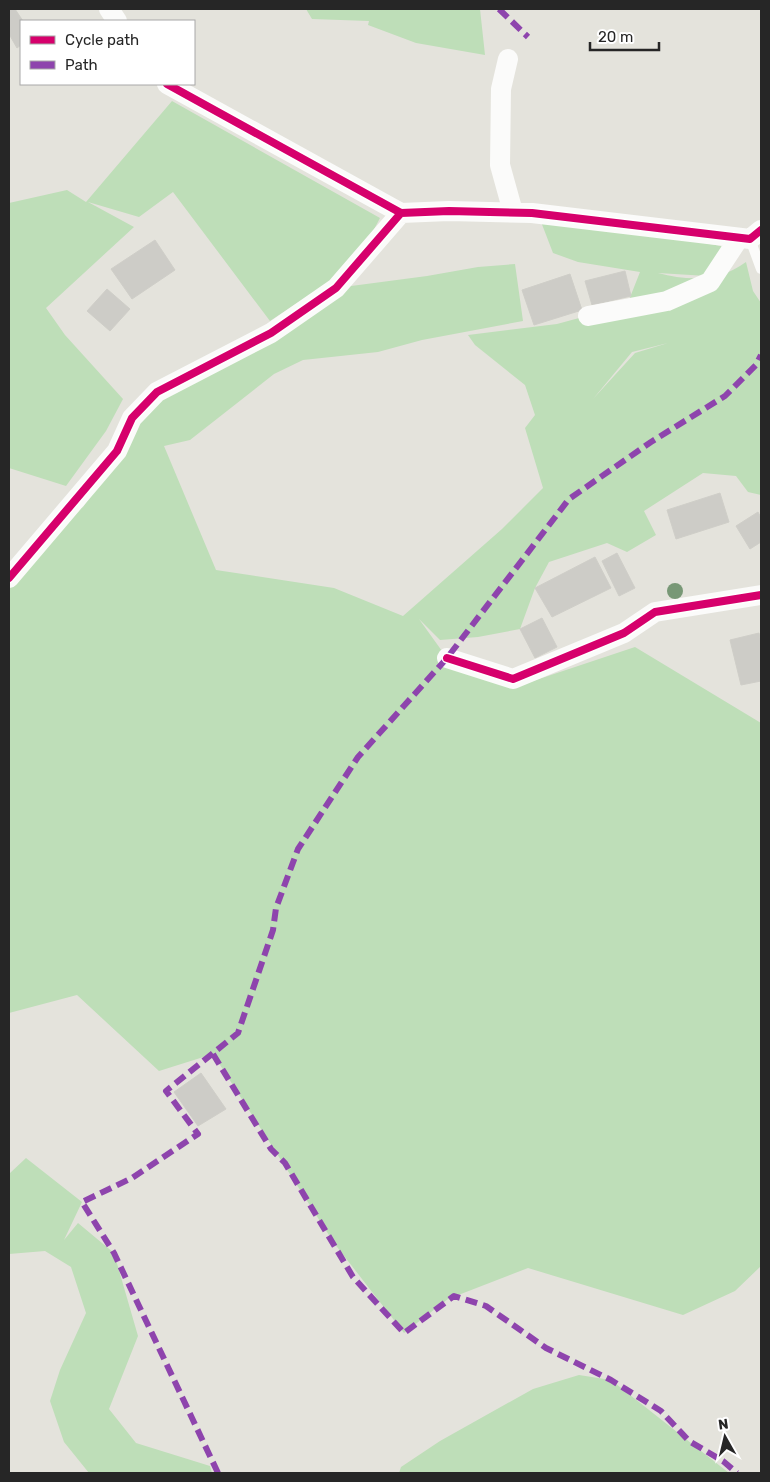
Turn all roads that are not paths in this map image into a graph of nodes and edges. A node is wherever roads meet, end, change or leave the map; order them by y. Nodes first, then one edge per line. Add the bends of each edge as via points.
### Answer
1 (109, 9) edge
2 (116, 20) edge
3 (508, 58) dead end
4 (169, 85) edge
5 (513, 212) junction
6 (401, 213) junction
7 (750, 236) edge
8 (761, 269) edge
9 (588, 316) dead end
10 (9, 578) edge
11 (761, 595) edge
12 (447, 658) dead end

1 - 2 street
3 - 5 street via 501,89 500,165
4 - 6 street
5 - 6 street
5 - 7 street
6 - 10 street via 336,288 271,333 157,392 132,418 117,450
7 - 8 lane
7 - 9 street via 710,282 667,301
11 - 12 street via 655,612 624,633 514,678

